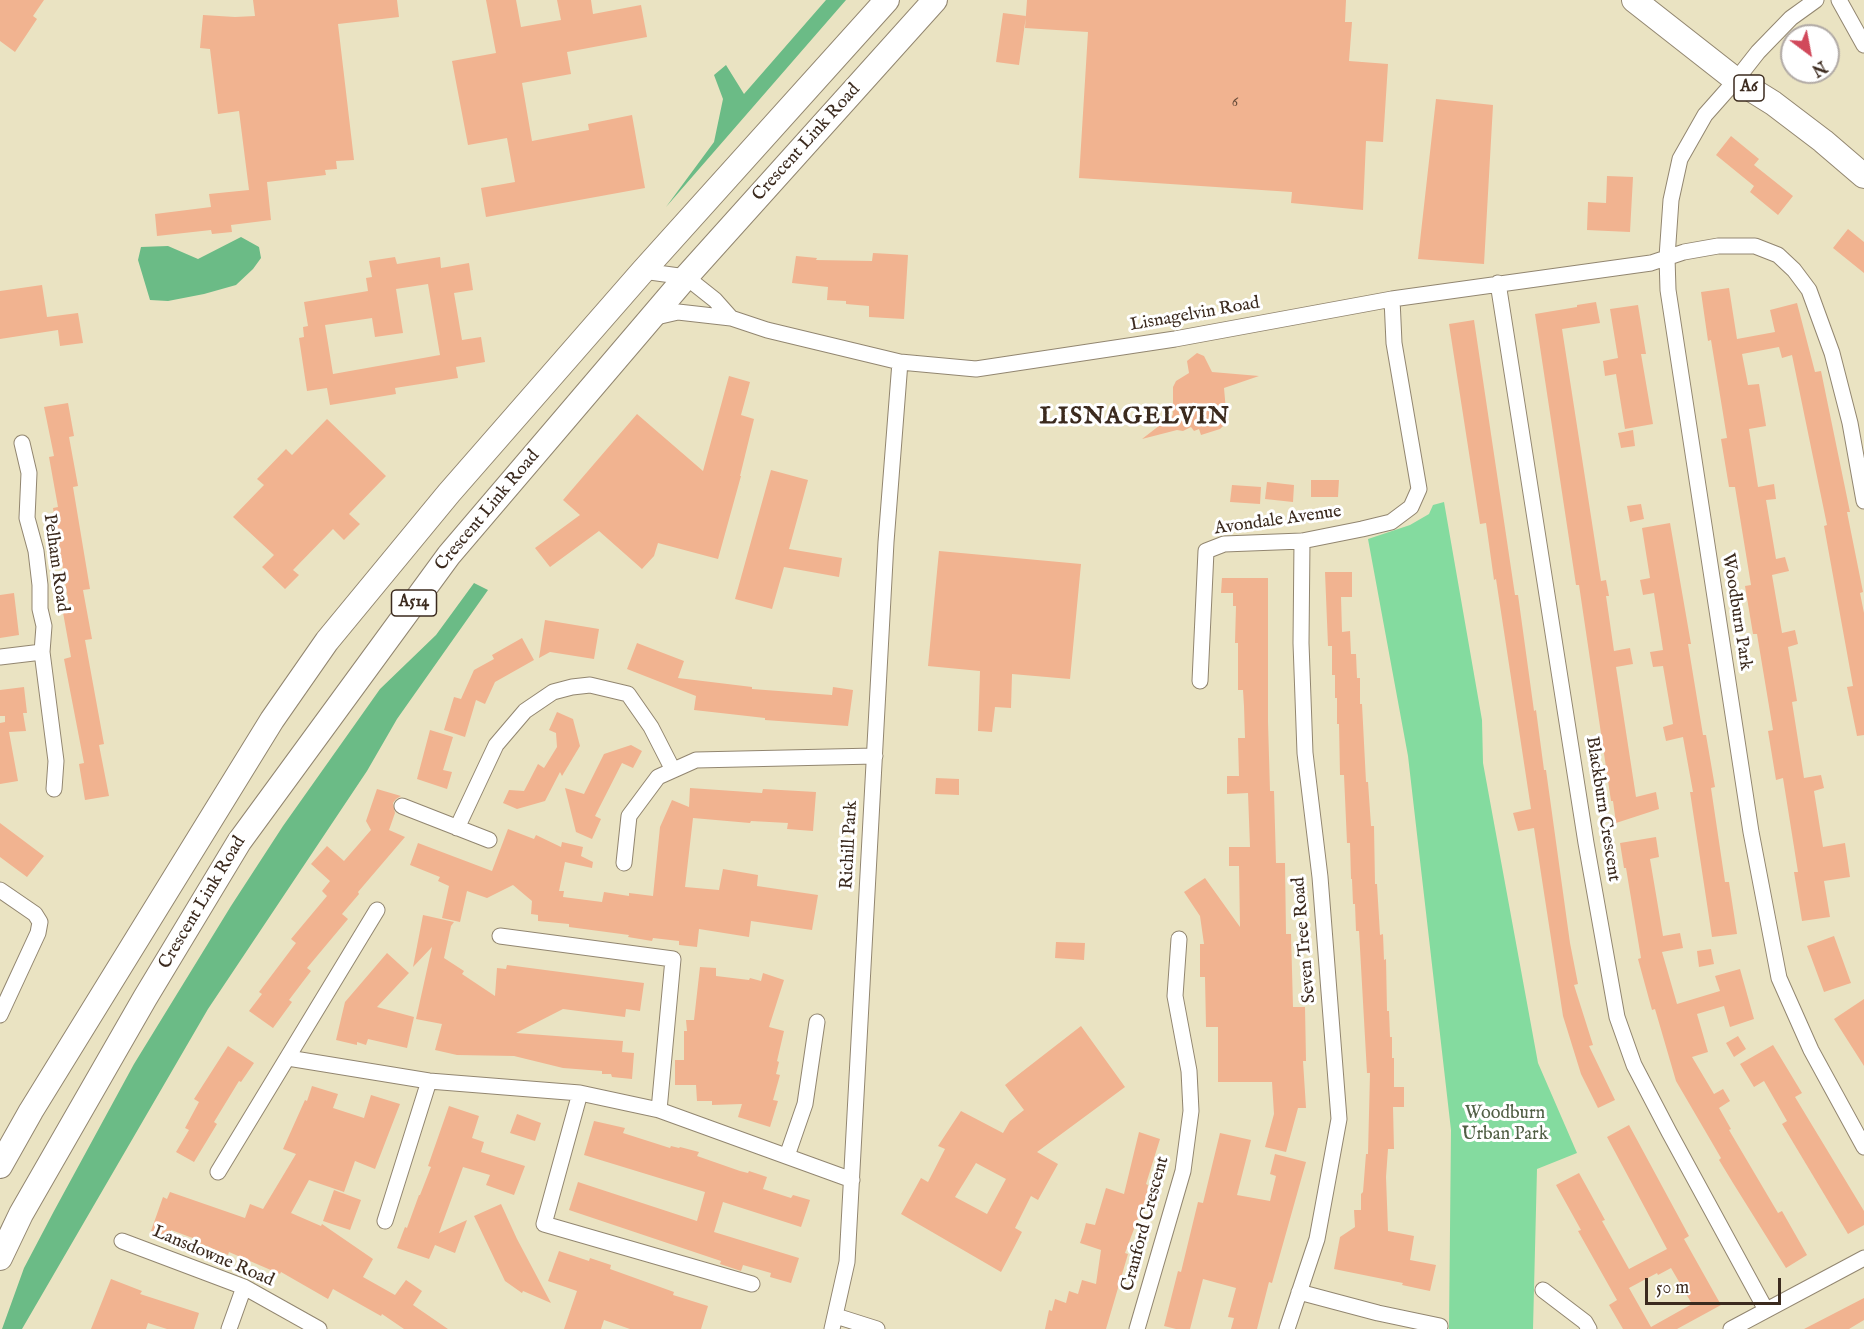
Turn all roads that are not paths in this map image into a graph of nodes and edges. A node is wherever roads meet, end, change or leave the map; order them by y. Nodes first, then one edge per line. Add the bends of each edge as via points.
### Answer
1 (887, 0) edge
2 (935, 0) edge
3 (1634, 0) edge
4 (1816, 0) edge
5 (1839, 0) edge
6 (1864, 45) edge
7 (1736, 80) junction
8 (1864, 176) edge
9 (1667, 257) junction
10 (643, 271) junction
11 (686, 277) junction
12 (1498, 283) junction
13 (1392, 299) junction
14 (652, 318) junction
15 (731, 318) junction
16 (900, 362) junction
17 (1857, 422) edge
18 (22, 443) dead end
19 (1864, 501) edge
20 (1302, 541) junction
21 (42, 652) junction
22 (0, 657) edge
23 (1200, 681) dead end
24 (875, 756) junction
25 (673, 770) junction
26 (54, 789) dead end
27 (402, 806) dead end
28 (457, 828) junction
29 (489, 840) dead end
30 (624, 863) dead end
31 (0, 890) edge
32 (377, 910) dead end
33 (500, 936) dead end
34 (1179, 939) dead end
35 (0, 1015) edge
36 (817, 1022) dead end
37 (288, 1058) junction
38 (429, 1081) junction
39 (580, 1093) junction
40 (659, 1110) junction
41 (1864, 1147) edge
42 (787, 1156) junction
43 (0, 1166) edge
44 (218, 1172) dead end
45 (852, 1180) junction
46 (385, 1221) dead end
47 (122, 1242) dead end
48 (0, 1258) edge
49 (1864, 1258) edge
50 (752, 1284) dead end
51 (244, 1287) junction
52 (1543, 1290) dead end
53 (1299, 1292) junction
54 (1766, 1310) junction
55 (834, 1322) edge
56 (1440, 1326) dead end
57 (229, 1329) edge
58 (319, 1329) edge
59 (877, 1329) edge
60 (1137, 1329) edge
61 (1287, 1329) edge
62 (1589, 1329) edge
63 (1731, 1329) edge

1 - 10 highway, Crescent Link Road / A514
2 - 11 highway, Crescent Link Road / A514
3 - 7 highway, A6
4 - 7 street, Woodburn Park via 1764,44
5 - 6 street
7 - 8 highway, A6
7 - 9 street, Woodburn Park via 1705,115 1680,159 1671,200
9 - 12 street, Lisnagelvin Road via 1651,263
9 - 17 street, Lisnagelvin Road via 1718,246 1755,246 1778,255 1809,290
9 - 41 street, Woodburn Park via 1668,291 1745,798 1779,978 1811,1050
10 - 11 street
10 - 43 highway, Crescent Link Road / A514 via 449,493 314,659 281,705
11 - 14 highway, Crescent Link Road / A514
11 - 15 street, Lisnagelvin Road
12 - 13 street, Lisnagelvin Road
12 - 54 street, Blackburn Crescent via 1617,1017 1634,1065 1668,1132
13 - 16 street, Lisnagelvin Road via 1174,339 976,369
13 - 20 street, Avondale Avenue via 1394,343 1419,489 1411,507 1391,522
14 - 15 street, Lisnagelvin Road via 678,312
14 - 48 highway, Crescent Link Road / A514 via 449,555 239,842 21,1214
15 - 16 street, Lisnagelvin Road
16 - 24 street, Richill Park
17 - 19 street, Lisnagelvin Road
18 - 21 street, Pelham Road via 29,473 27,518 40,585
20 - 23 street, Avondale Avenue via 1224,544 1206,551
20 - 53 street, Seven Tree Road via 1305,753 1320,877 1339,1119 1317,1239
21 - 22 street
21 - 26 street, Pelham Road via 56,761
24 - 25 street via 696,760
24 - 45 street, Richill Park
25 - 28 street via 628,694 591,685 553,692 525,711 496,745
25 - 30 street via 658,777 629,816
27 - 28 street
28 - 29 street
31 - 35 street via 35,914 40,922
32 - 37 street
33 - 40 street via 673,959
34 - 60 street, Cranford Crescent via 1175,996 1189,1071 1191,1111 1183,1170
36 - 42 street via 805,1104
37 - 38 street
37 - 44 street
38 - 39 street
38 - 46 street
39 - 40 street
39 - 50 street via 544,1224
40 - 42 street
42 - 45 street
45 - 55 street, Richill Park via 847,1262
47 - 51 street, Lansdowne Road
49 - 54 street
51 - 57 street
51 - 58 street, Lansdowne Road
52 - 62 street
53 - 56 street
53 - 61 street, Seven Tree Road
54 - 63 street
55 - 59 street

